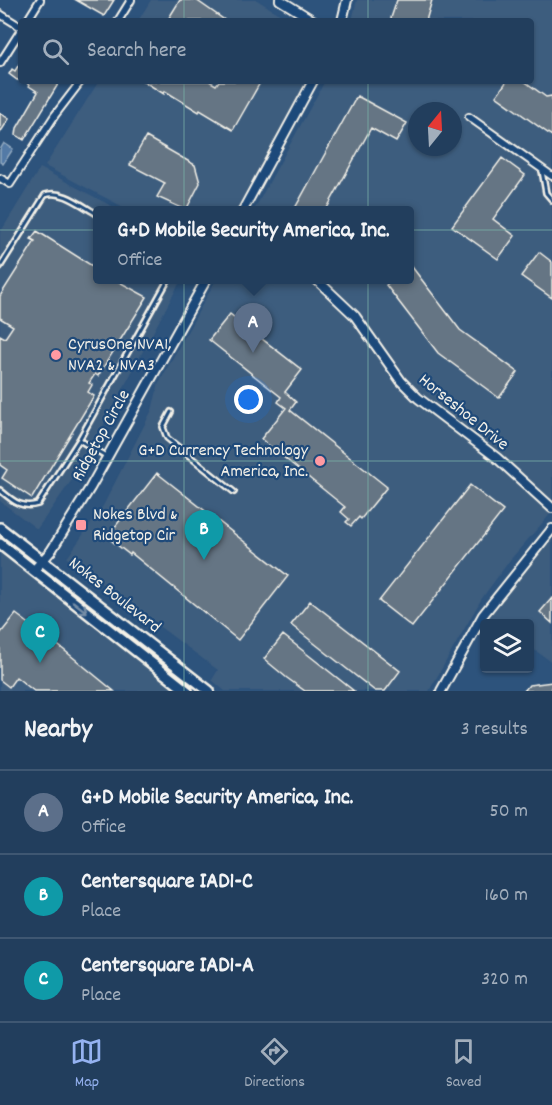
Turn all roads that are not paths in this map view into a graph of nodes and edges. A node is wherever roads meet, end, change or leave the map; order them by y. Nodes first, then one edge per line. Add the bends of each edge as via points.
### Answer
1 (40, 0) edge
2 (131, 0) edge
3 (280, 0) edge
4 (347, 0) edge
5 (0, 14) edge
6 (29, 18) edge
7 (120, 18) edge
8 (309, 18) edge
9 (343, 18) edge
10 (18, 27) edge
11 (18, 34) edge
12 (0, 63) edge
13 (79, 84) edge
14 (311, 84) edge
15 (469, 117) dead end
16 (542, 169) junction
17 (552, 176) edge
18 (0, 178) edge
19 (552, 200) edge
20 (245, 206) edge
21 (93, 212) edge
22 (0, 267) edge
23 (165, 284) edge
24 (203, 284) edge
25 (322, 284) edge
26 (171, 412) dead end
27 (80, 440) junction
28 (108, 457) junction
29 (0, 490) edge
30 (234, 492) dead end
31 (552, 508) edge
32 (0, 528) edge
33 (552, 529) edge
34 (0, 544) edge
35 (43, 561) junction
36 (34, 570) junction
37 (187, 691) edge
38 (208, 691) edge
39 (441, 691) edge

1 - 6 street
2 - 7 street
3 - 8 street
4 - 9 street
5 - 10 street
11 - 12 street
13 - 18 street via 10,184
14 - 20 street
15 - 16 street
16 - 17 street
16 - 19 lane via 546,193
21 - 22 lane via 60,194 45,195
23 - 27 lane
24 - 28 street, Ridgetop Circle
25 - 31 street, Horseshoe Drive via 355,316 400,381 497,458
26 - 30 lane via 163,427 167,438
27 - 28 lane
27 - 29 lane via 38,504 26,507
28 - 35 street, Ridgetop Circle
32 - 35 main road, Nokes Boulevard
33 - 39 street via 483,615
34 - 36 main road, Nokes Boulevard
35 - 36 street, Ridgetop Circle
35 - 38 main road, Nokes Boulevard
36 -> 37 main road, Nokes Boulevard

